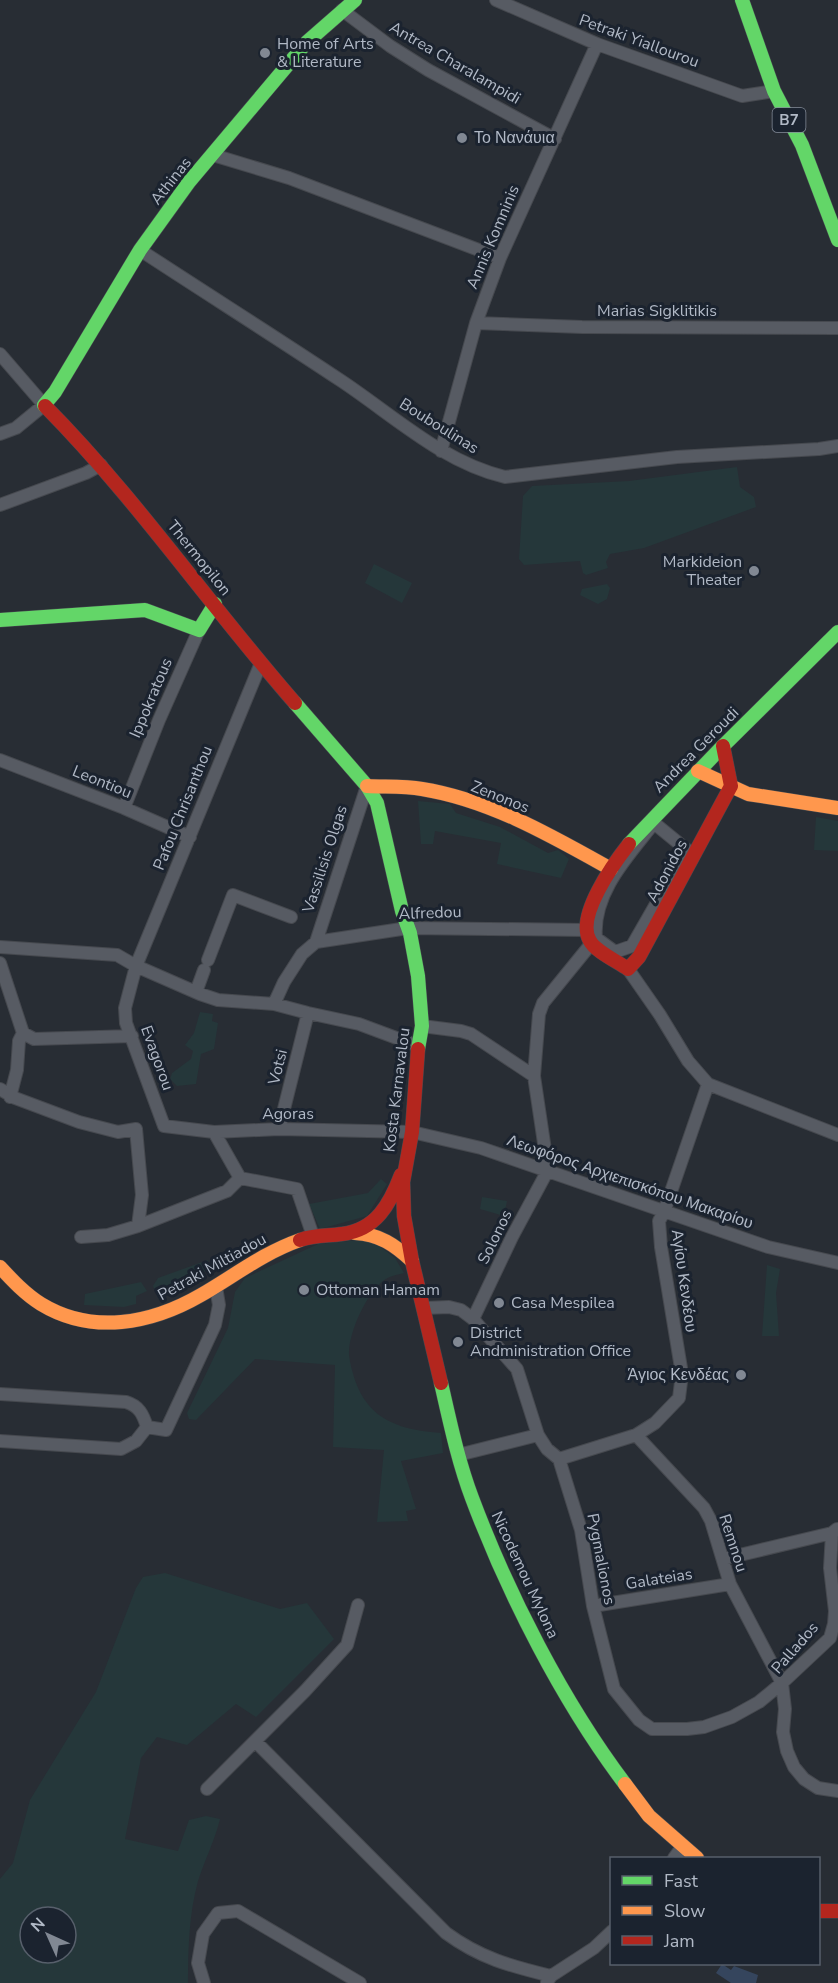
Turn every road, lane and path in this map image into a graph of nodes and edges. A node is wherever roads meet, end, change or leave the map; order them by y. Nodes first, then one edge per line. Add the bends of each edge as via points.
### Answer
1 (355, 0) edge
2 (496, 0) edge
3 (742, 0) edge
4 (342, 10) junction
5 (597, 44) junction
6 (774, 91) junction
7 (555, 139) junction
8 (213, 155) junction
9 (838, 240) edge
10 (140, 250) junction
11 (500, 258) junction
12 (476, 323) junction
13 (838, 328) edge
14 (0, 354) edge
15 (44, 405) junction
16 (0, 434) edge
17 (838, 446) edge
18 (441, 451) junction
19 (100, 465) junction
20 (0, 505) edge
21 (215, 604) junction
22 (0, 620) edge
23 (199, 630) junction
24 (838, 632) edge
25 (261, 663) junction
26 (723, 746) junction
27 (0, 760) edge
28 (698, 771) junction
29 (367, 786) junction
30 (731, 786) junction
31 (124, 808) junction
32 (838, 808) edge
33 (190, 837) junction
34 (610, 869) junction
35 (291, 917) dead end
36 (408, 928) junction
37 (586, 930) junction
38 (316, 942) junction
39 (591, 944) junction
40 (632, 946) joint
41 (0, 947) edge
42 (0, 963) edge
43 (136, 966) junction
44 (628, 969) junction
45 (196, 992) junction
46 (274, 1004) junction
47 (308, 1014) junction
48 (422, 1026) junction
49 (23, 1033) junction
50 (132, 1036) junction
51 (418, 1046) junction
52 (534, 1076) junction
53 (708, 1084) junction
54 (5, 1093) edge
55 (164, 1126) joint
56 (279, 1130) junction
57 (214, 1132) junction
58 (412, 1132) junction
59 (838, 1135) edge
60 (406, 1159) junction
61 (548, 1170) junction
62 (240, 1178) junction
63 (664, 1212) junction
64 (138, 1226) junction
65 (351, 1233) junction
66 (313, 1236) junction
67 (81, 1237) dead end
68 (412, 1262) junction
69 (838, 1263) edge
70 (0, 1267) edge
71 (216, 1287) junction
72 (424, 1308) junction
73 (473, 1319) junction
74 (0, 1394) edge
75 (147, 1427) junction
76 (537, 1435) junction
77 (636, 1435) junction
78 (0, 1441) edge
79 (458, 1455) junction
80 (559, 1459) junction
81 (836, 1533) edge
82 (723, 1559) junction
83 (729, 1584) junction
84 (358, 1605) dead end
85 (593, 1606) junction
86 (782, 1683) junction
87 (255, 1742) junction
88 (207, 1789) dead end
89 (838, 1791) edge
90 (678, 1853) edge
91 (693, 1857) edge
92 (820, 1911) edge
93 (838, 1911) edge
94 (610, 1934) edge
95 (548, 1980) edge
96 (204, 1983) edge
97 (360, 1983) edge

1 - 4 street, Athinas
2 - 5 street, Petraki Yiallourou
3 - 6 street, B7
4 - 7 street, Antrea Charalampidi via 428,70
4 - 8 street, Athinas via 307,42
5 - 6 street, Petraki Yiallourou via 742,96
5 - 7 street, Annis Komninis
6 - 9 street, B7 via 802,145
7 - 11 street, Annis Komninis
8 - 10 street, Athinas
8 - 11 street via 290,178
10 - 15 street, Athinas
10 - 18 street, Bouboulinas
11 - 12 street, Annis Komninis
12 - 13 street, Marias Sigklitikis
12 - 18 street, Annis Komninis
14 - 15 street, Thermopilon
15 - 16 street via 16,428
15 - 19 street, Thermopilon
17 - 18 street, Bouboulinas via 677,457 505,477 483,472
19 - 20 street
19 - 21 street, Thermopilon
21 - 23 street, Ippokratous
21 - 25 street, Thermopilon
22 - 23 street via 145,610
23 - 31 street, Ippokratous
24 - 26 street, Andrea Geroudi
25 - 29 street, Thermopilon
25 - 33 street, Pafou Chrisanthou
26 - 28 street, Andrea Geroudi
26 - 30 street
27 - 31 street, Leontiou
28 - 30 street
28 - 34 street, Andrea Geroudi
29 - 34 street, Zenonos via 430,790 472,802 539,831
29 - 36 street, Kosta Karnavalou via 377,803
29 - 38 street, Vassilisis Olgas
30 - 32 street via 748,794
30 - 44 street, Adonidos via 639,957
31 - 33 street, Leontiou
33 - 43 street, Pafou Chrisanthou
34 - 37 street, Andrea Geroudi via 593,903
35 - 45 street via 233,895
36 - 37 street, Alfredou
36 - 38 street, Alfredou
36 - 48 street, Kosta Karnavalou via 418,976
37 - 39 street
38 - 46 street via 302,954
39 - 44 street
39 - 52 street via 543,1003
40 - 40 street via 687,850 654,823 620,866 602,898 595,922 596,938 615,952
41 - 43 street via 117,955
42 - 49 street
43 - 45 street
43 - 50 street, Evagorou via 124,1008
44 - 53 street via 688,1062
45 - 46 street via 218,1000
46 - 47 street
47 - 51 street via 359,1024
47 - 56 street, Votsi
48 - 51 street, Kosta Karnavalou
48 - 52 street via 471,1034
49 - 50 street via 34,1039
49 - 54 street via 17,1070
50 - 55 street, Evagorou
51 - 58 street, Kosta Karnavalou
52 - 61 street
53 - 59 street
53 - 63 street, Αγίου Κενδέου
54 - 64 street via 60,1116 118,1132 136,1129 142,1195
55 - 57 street, Agoras
56 - 57 street, Agoras
56 - 58 street, Agoras
57 - 62 street
58 - 60 street, Kosta Karnavalou
58 - 61 street, Λεωφόρος Αρχιεπισκόπου Μακαρίου via 481,1148
60 - 65 street, Petraki Miltiadou via 378,1221
60 - 68 street, Kosta Karnavalou via 404,1216
61 - 63 street, Λεωφόρος Αρχιεπισκόπου Μακαρίου
61 - 73 street, Solonos
62 - 64 street via 227,1191
62 - 66 street via 297,1189
63 - 69 street, Λεωφόρος Αρχιεπισκόπου Μακαρίου via 768,1247
63 - 77 street, Αγίου Κενδέου via 659,1221 661,1247 682,1374 679,1398 655,1423
64 - 67 street via 108,1235
65 - 66 street, Petraki Miltiadou
65 - 68 street via 378,1236
66 - 71 street, Petraki Miltiadou via 263,1255
68 - 72 street, Nicodemou Mylona
70 - 71 street, Petraki Miltiadou via 41,1304 75,1318 104,1322 164,1314
71 - 75 street via 219,1305 215,1325 166,1430
72 - 73 street, Pygmalionos via 455,1308
72 - 79 street, Nicodemou Mylona
73 - 76 street, Pygmalionos via 517,1369
74 - 75 street via 126,1402 140,1410
75 - 78 street via 136,1441 121,1449
76 - 79 street
76 - 80 street, Pygmalionos
77 - 80 street
77 - 82 street, Remnou via 704,1508
79 - 90 street, Nicodemou Mylona via 499,1564 535,1639 606,1759
80 - 85 street, Pygmalionos via 581,1530
81 - 82 street
81 - 86 street, Pallados via 830,1568 835,1611 830,1638
82 - 83 street, Remnou
83 - 85 street, Galateias
83 - 86 street, Remnou
84 - 87 street via 347,1645
85 - 86 street, Pygmalionos via 614,1689 639,1720 652,1729 704,1727 759,1702
86 - 89 street, Pallados via 783,1732 794,1767 818,1788
87 - 88 street
87 - 95 street via 446,1933 502,1964
90 - 91 street, Nicodemou Mylona
92 - 93 street
94 - 95 street
96 - 97 street via 198,1963 202,1934 218,1913 238,1911

